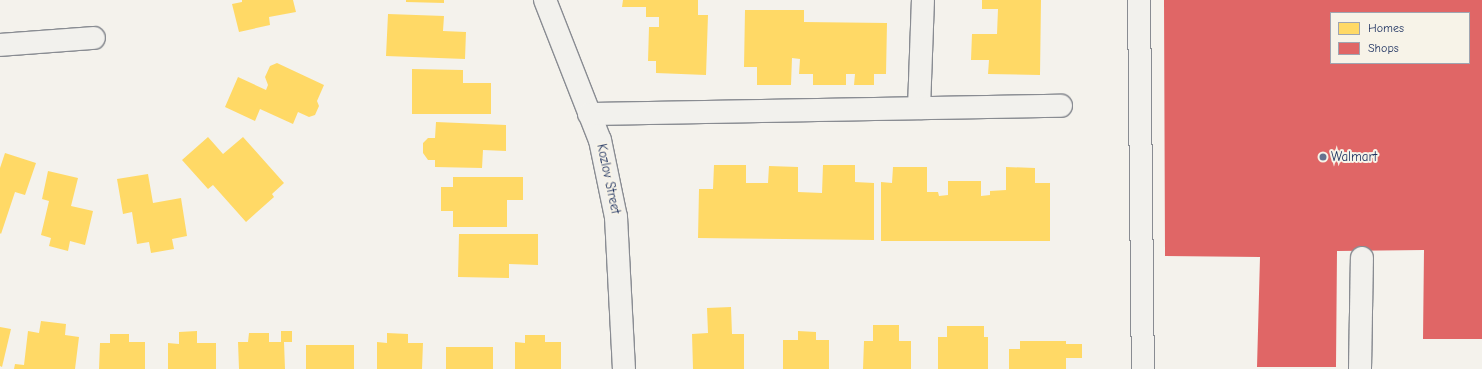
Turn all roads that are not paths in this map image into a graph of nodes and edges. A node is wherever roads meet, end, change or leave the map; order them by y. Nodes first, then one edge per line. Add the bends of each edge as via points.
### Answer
1 (544, 0) edge
2 (923, 0) edge
3 (1139, 0) edge
4 (94, 38) dead end
5 (0, 46) edge
6 (1061, 106) dead end
7 (919, 108) junction
8 (589, 114) junction
9 (1362, 258) dead end
10 (624, 369) edge
11 (1143, 369) edge
12 (1360, 369) edge

1 - 8 street, Kozlov Street
2 - 7 street
3 - 11 street
4 - 5 street
6 - 7 street
7 - 8 street
8 - 10 street, Kozlov Street via 600,140 616,217
9 - 12 street

